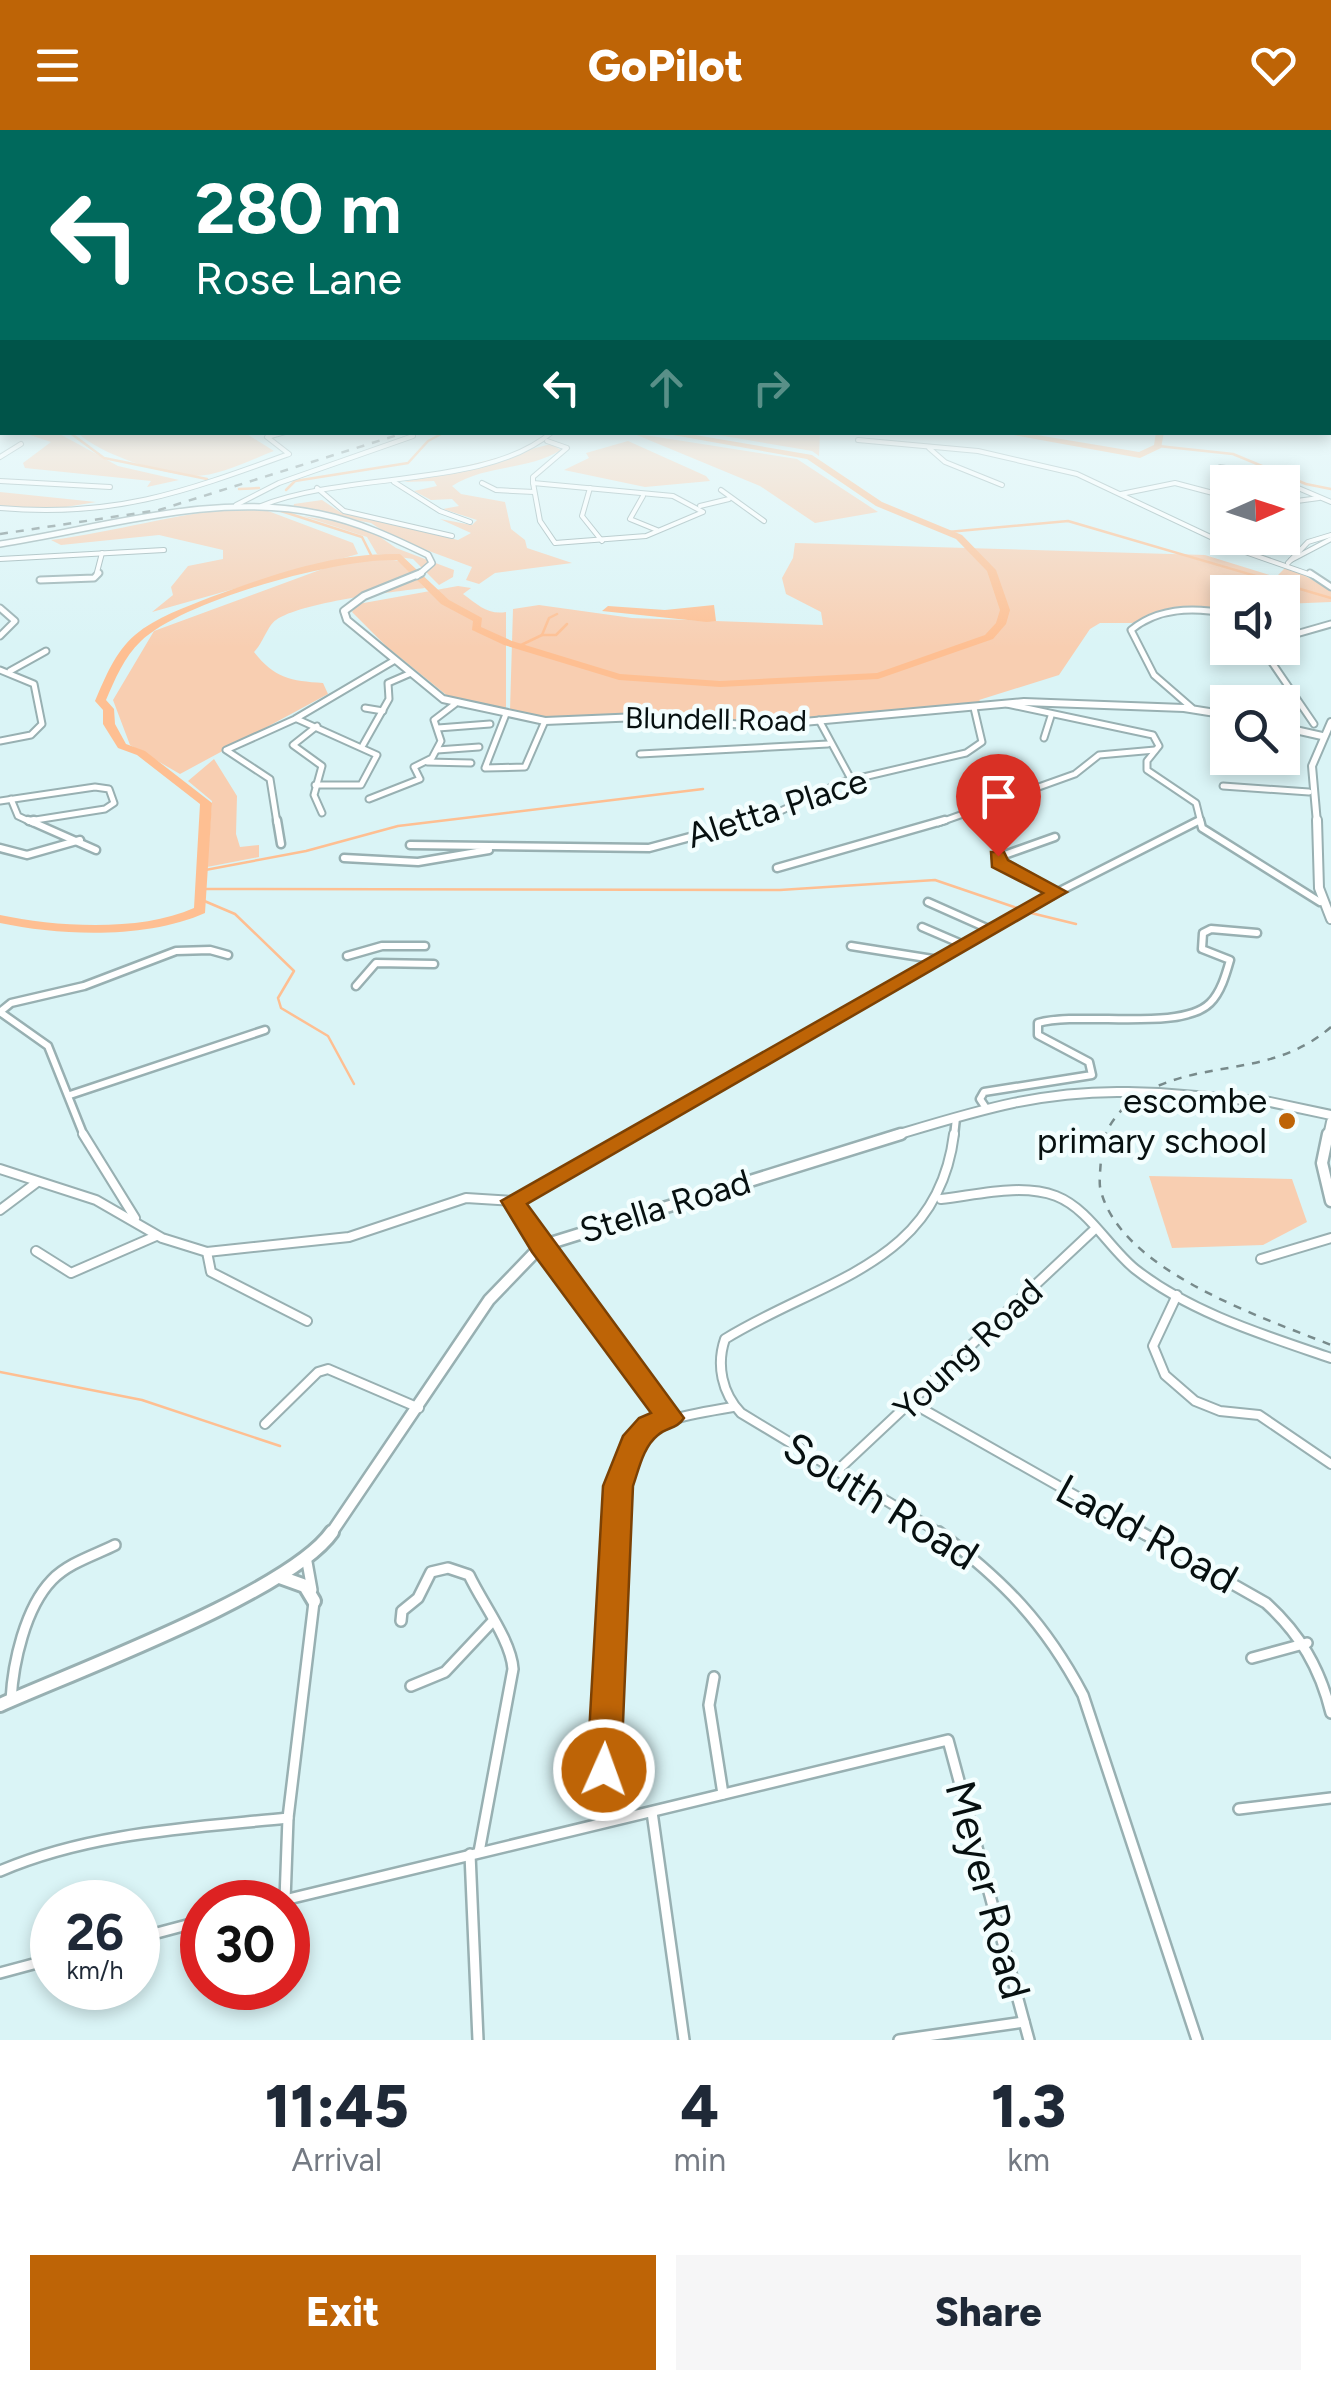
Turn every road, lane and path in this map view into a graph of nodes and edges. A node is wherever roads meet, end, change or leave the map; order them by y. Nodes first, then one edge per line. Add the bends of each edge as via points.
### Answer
1 (247, 469) edge
2 (323, 469) edge
3 (447, 469) edge
4 (539, 469) edge
5 (964, 469) edge
6 (1059, 469) edge
7 (393, 481) junction
8 (0, 482) edge
9 (482, 482) dead end
10 (534, 483) junction
11 (1002, 485) dead end
12 (110, 487) dead end
13 (316, 487) junction
14 (590, 488) junction
15 (1300, 489) edge
16 (721, 490) dead end
17 (534, 492) junction
18 (1120, 494) junction
19 (1210, 494) edge
20 (644, 496) junction
21 (1319, 497) junction
22 (729, 499) junction
23 (1300, 500) edge
24 (1331, 502) edge
25 (236, 505) junction
26 (260, 506) junction
27 (699, 506) junction
28 (0, 508) edge
29 (764, 521) dead end
30 (470, 522) dead end
31 (658, 530) junction
32 (452, 536) dead end
33 (1331, 537) edge
34 (602, 541) junction
35 (0, 544) edge
36 (164, 550) dead end
37 (102, 553) junction
38 (0, 559) edge
39 (1289, 562) junction
40 (432, 563) joint
41 (40, 580) dead end
42 (1331, 587) edge
43 (0, 608) edge
44 (1210, 613) edge
45 (1331, 624) edge
46 (1300, 633) edge
47 (0, 636) edge
48 (46, 651) dead end
49 (394, 660) junction
50 (1274, 665) edge
51 (0, 670) edge
52 (9, 672) junction
53 (411, 674) junction
54 (455, 704) junction
55 (1006, 704) junction
56 (365, 708) dead end
57 (974, 708) junction
58 (1192, 708) junction
59 (383, 712) junction
60 (1210, 712) edge
61 (506, 714) junction
62 (1051, 716) junction
63 (295, 719) junction
64 (819, 720) junction
65 (545, 721) junction
66 (1331, 722) edge
67 (490, 724) dead end
68 (1314, 724) dead end
69 (318, 726) junction
70 (438, 728) junction
71 (1300, 732) edge
72 (1044, 738) dead end
73 (1321, 738) junction
74 (0, 740) edge
75 (828, 744) junction
76 (363, 745) junction
77 (1331, 746) edge
78 (479, 748) dead end
79 (437, 750) junction
80 (1156, 750) junction
81 (640, 754) dead end
82 (424, 762) junction
83 (471, 764) dead end
84 (851, 780) junction
85 (316, 785) junction
86 (1223, 786) dead end
87 (1309, 792) junction
88 (369, 799) dead end
89 (11, 800) junction
90 (0, 801) edge
91 (322, 813) dead end
92 (29, 821) junction
93 (1198, 821) junction
94 (1055, 837) dead end
95 (81, 840) junction
96 (281, 844) dead end
97 (410, 845) dead end
98 (0, 848) edge
99 (96, 850) dead end
100 (490, 850) junction
101 (344, 858) dead end
102 (777, 868) dead end
103 (1058, 892) junction
104 (1320, 902) junction
105 (929, 904) dead end
106 (1331, 920) edge
107 (922, 927) dead end
108 (990, 931) junction
109 (1257, 933) dead end
110 (424, 946) dead end
111 (851, 946) dead end
112 (965, 946) junction
113 (228, 955) dead end
114 (348, 956) dead end
115 (940, 960) junction
116 (434, 964) dead end
117 (356, 986) dead end
118 (1, 1010) edge
119 (265, 1030) dead end
120 (1128, 1092) joint
121 (70, 1095) junction
122 (986, 1108) junction
123 (956, 1118) junction
124 (1331, 1119) edge
125 (0, 1169) edge
126 (1328, 1176) edge
127 (37, 1182) junction
128 (941, 1198) junction
129 (1331, 1200) edge
130 (514, 1201) junction
131 (0, 1210) edge
132 (139, 1223) junction
133 (1096, 1228) junction
134 (157, 1235) junction
135 (1331, 1238) edge
136 (541, 1246) junction
137 (36, 1251) dead end
138 (207, 1252) junction
139 (1261, 1259) dead end
140 (1177, 1295) junction
141 (306, 1320) dead end
142 (1331, 1358) edge
143 (912, 1403) junction
144 (734, 1407) junction
145 (420, 1408) junction
146 (670, 1418) junction
147 (265, 1424) dead end
148 (1331, 1464) edge
149 (838, 1470) junction
150 (115, 1545) dead end
151 (307, 1562) junction
152 (280, 1578) junction
153 (314, 1601) junction
154 (401, 1621) dead end
155 (492, 1622) junction
156 (1306, 1643) junction
157 (1252, 1658) dead end
158 (714, 1677) dead end
159 (411, 1686) dead end
160 (5, 1703) edge
161 (1331, 1712) edge
162 (723, 1794) junction
163 (1331, 1798) edge
164 (1238, 1809) dead end
165 (652, 1812) junction
166 (288, 1818) junction
167 (600, 1823) junction
168 (475, 1853) junction
169 (0, 1871) edge
170 (282, 1880) edge
171 (310, 1894) edge
172 (30, 1966) edge
173 (0, 1973) edge
174 (1024, 2022) junction
175 (478, 2040) edge
176 (684, 2040) edge
177 (899, 2040) edge
178 (1029, 2040) edge
179 (1197, 2040) edge

1 - 28 street via 156,502 76,515
2 - 25 street
3 - 7 street
4 - 10 street
5 - 11 street
6 - 18 street
7 - 13 street
7 - 30 street via 440,512
8 - 12 street
9 - 17 street via 496,490
10 - 14 street
10 - 17 street
13 - 26 street
13 - 32 street via 347,512
14 - 20 street
14 - 34 street via 582,516
15 - 21 street
16 - 22 street
17 - 34 street via 539,523 555,543
18 - 19 street via 1178,486
18 - 39 street via 1234,548
20 - 27 street
20 - 31 street via 630,519
21 - 23 street
21 - 24 street
22 - 27 street
22 - 29 street
25 - 26 main road
25 - 35 main road
26 - 40 main road via 371,525
27 - 31 street via 704,512 693,519
31 - 34 street
33 - 39 street
36 - 37 street
37 - 38 street
37 - 41 street via 94,578
39 - 42 street
40 - 49 street, Blundell Road via 425,572 355,600 344,615
43 - 47 street via 16,621
44 - 58 street via 1169,612 1132,630 1166,688
45 - 46 street
48 - 52 street
49 - 53 street, Blundell Road
49 - 63 street
50 - 68 street
51 - 52 street
52 - 74 street via 34,684 42,727 32,736
53 - 54 street, Blundell Road
53 - 59 street via 388,683
54 - 61 street, Blundell Road
54 - 70 street via 435,718
55 - 57 street, Blundell Road
55 - 58 street, Blundell Road
55 - 62 street
56 - 59 street
57 - 64 street, Blundell Road
57 - 84 street, Aletta Place via 978,748
58 - 60 street, Blundell Road
59 - 76 street
61 - 65 street, Blundell Road
61 - 65 street via 484,767 525,767
62 - 72 street
62 - 80 street via 1149,734 1159,740
63 - 69 street
63 - 96 street via 226,754 270,779
64 - 65 street, Blundell Road via 759,726 639,717
64 - 75 street
66 - 73 street
67 - 70 street
69 - 76 street
69 - 85 street via 293,744 320,764
70 - 79 street
71 - 73 street
73 - 77 street
73 - 87 street
75 - 81 street
75 - 84 street
76 - 85 street via 378,758 362,785
78 - 79 street
79 - 82 street
80 - 93 street via 1147,770 1196,802
80 - 102 street via 1098,755 1075,774 961,815
82 - 83 street
82 - 88 street via 413,769 419,780
84 - 100 street, Aletta Place via 770,816 649,848
85 - 91 street
86 - 87 street
87 - 104 street via 1319,838
89 - 90 street
89 - 92 street via 16,814
89 - 92 street via 88,788 109,789 115,801 109,808
92 - 95 street
93 - 103 street
93 - 104 street via 1214,838
94 - 103 street via 996,858
95 - 98 street via 27,855
95 - 99 street
97 - 100 street, Aletta Place
100 - 101 street via 462,861
103 - 108 street
104 - 106 street
105 - 108 street
107 - 112 street
108 - 112 street
109 - 122 street via 1202,933 1202,949 1230,960 1204,1009 1038,1023 1038,1035 1083,1058 1092,1075 984,1092
110 - 114 street via 382,946
111 - 115 street
112 - 115 street
113 - 118 street via 174,949 92,984
115 - 130 street
116 - 117 street via 376,963
118 - 121 street via 48,1046
119 - 121 street
120 - 122 main road, Stella Road via 1048,1093
120 - 124 street, Stella Road, bridge via 1270,1102
121 - 132 street via 90,1151
122 - 123 main road, Stella Road
123 - 128 street
123 - 136 main road, Stella Road
124 - 126 street via 1323,1153
125 - 127 street
126 - 129 street
127 - 131 street
127 - 132 street via 96,1200
128 - 133 street via 1044,1192 1074,1206
128 - 144 street via 873,1264 725,1339 720,1358
130 - 136 street
130 - 138 street via 461,1199 349,1238
132 - 134 street
133 - 140 street via 1134,1268
133 - 143 street, Young Road
134 - 137 street via 70,1273
134 - 138 street
135 - 139 street
136 - 145 main road, Stella Road via 489,1300
136 - 146 street
138 - 141 street via 211,1272
140 - 142 street
140 - 148 street via 1153,1346 1175,1386 1209,1408 1274,1422
143 - 149 street, Young Road
143 - 156 street, Ladd Road via 1244,1588
144 - 146 street
144 - 149 street, South Road
145 - 147 street via 328,1369
145 - 151 main road, Stella Road
146 - 167 street via 649,1426 633,1444 618,1486
149 - 179 street, South Road via 984,1563 1070,1664
150 - 160 street via 46,1587
151 - 152 main road, Stella Road
151 - 153 street
152 - 153 street via 305,1586
152 - 160 main road, Stella Road
153 - 166 street
154 - 155 street via 431,1572 448,1568 469,1575
155 - 159 street via 440,1676
155 - 168 street via 514,1656
156 - 157 street
156 - 161 street, Ladd Road
158 - 162 street via 708,1705
162 - 165 street
162 - 174 street, Meyer Road via 948,1740
163 - 164 street
165 - 167 street
165 - 176 street
166 - 169 street via 123,1838
166 - 170 street
167 - 168 street
168 - 171 street
168 - 175 street
172 - 173 street
174 - 177 street
174 - 178 street, Meyer Road

